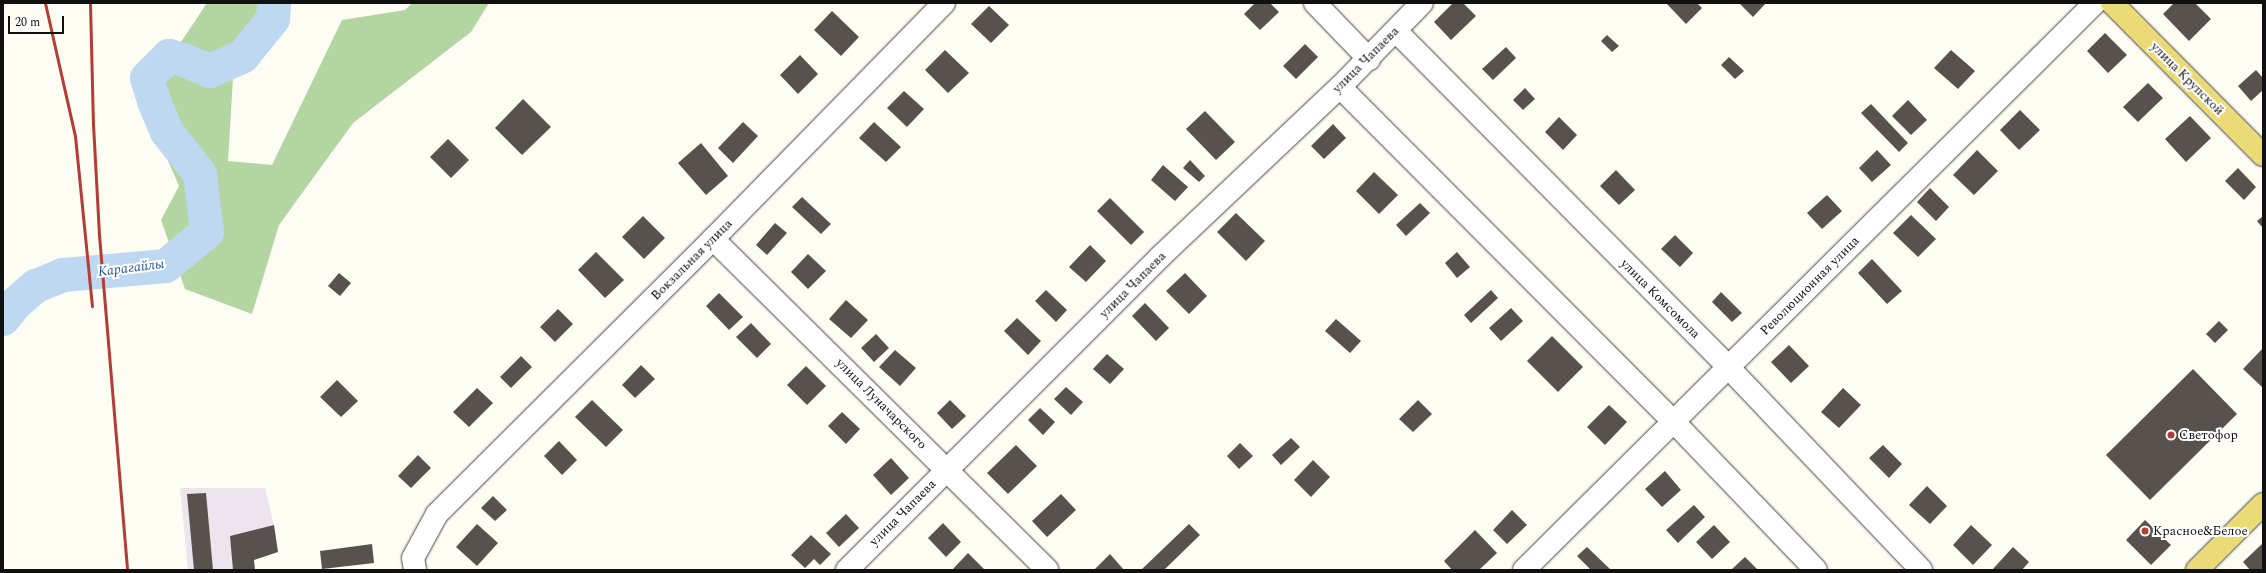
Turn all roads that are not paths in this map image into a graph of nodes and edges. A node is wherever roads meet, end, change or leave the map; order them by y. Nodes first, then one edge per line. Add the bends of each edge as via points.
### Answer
1 (944, 3) edge
2 (1315, 3) edge
3 (1422, 3) edge
4 (2095, 3) edge
5 (2112, 3) edge
6 (1396, 31) junction
7 (1369, 59) junction
8 (1340, 87) junction
9 (2263, 155) edge
10 (713, 239) junction
11 (1728, 367) junction
12 (1674, 422) junction
13 (948, 469) junction
14 (2263, 504) edge
15 (415, 570) edge
16 (847, 570) edge
17 (1047, 570) edge
18 (1524, 570) edge
19 (1816, 570) edge
20 (1921, 570) edge
21 (2196, 570) edge

1 - 10 street, Вокзальная улица
2 - 7 street
3 - 6 street, улица Чапаева
4 - 11 street, Революционная улица
5 - 9 main road, улица Крупской
6 - 7 street, улица Чапаева
6 - 11 street, улица Комсомола
7 - 8 street, улица Чапаева
8 - 12 street
8 - 13 street, улица Чапаева via 1160,257
10 - 13 street, улица Луначарского
10 - 15 street, Вокзальная улица via 437,514 413,558
11 - 12 street, Революционная улица
11 - 20 street, улица Комсомола
12 - 18 street, Революционная улица
12 - 19 street
13 - 16 street, улица Чапаева
13 - 17 street, улица Луначарского
14 - 21 main road

